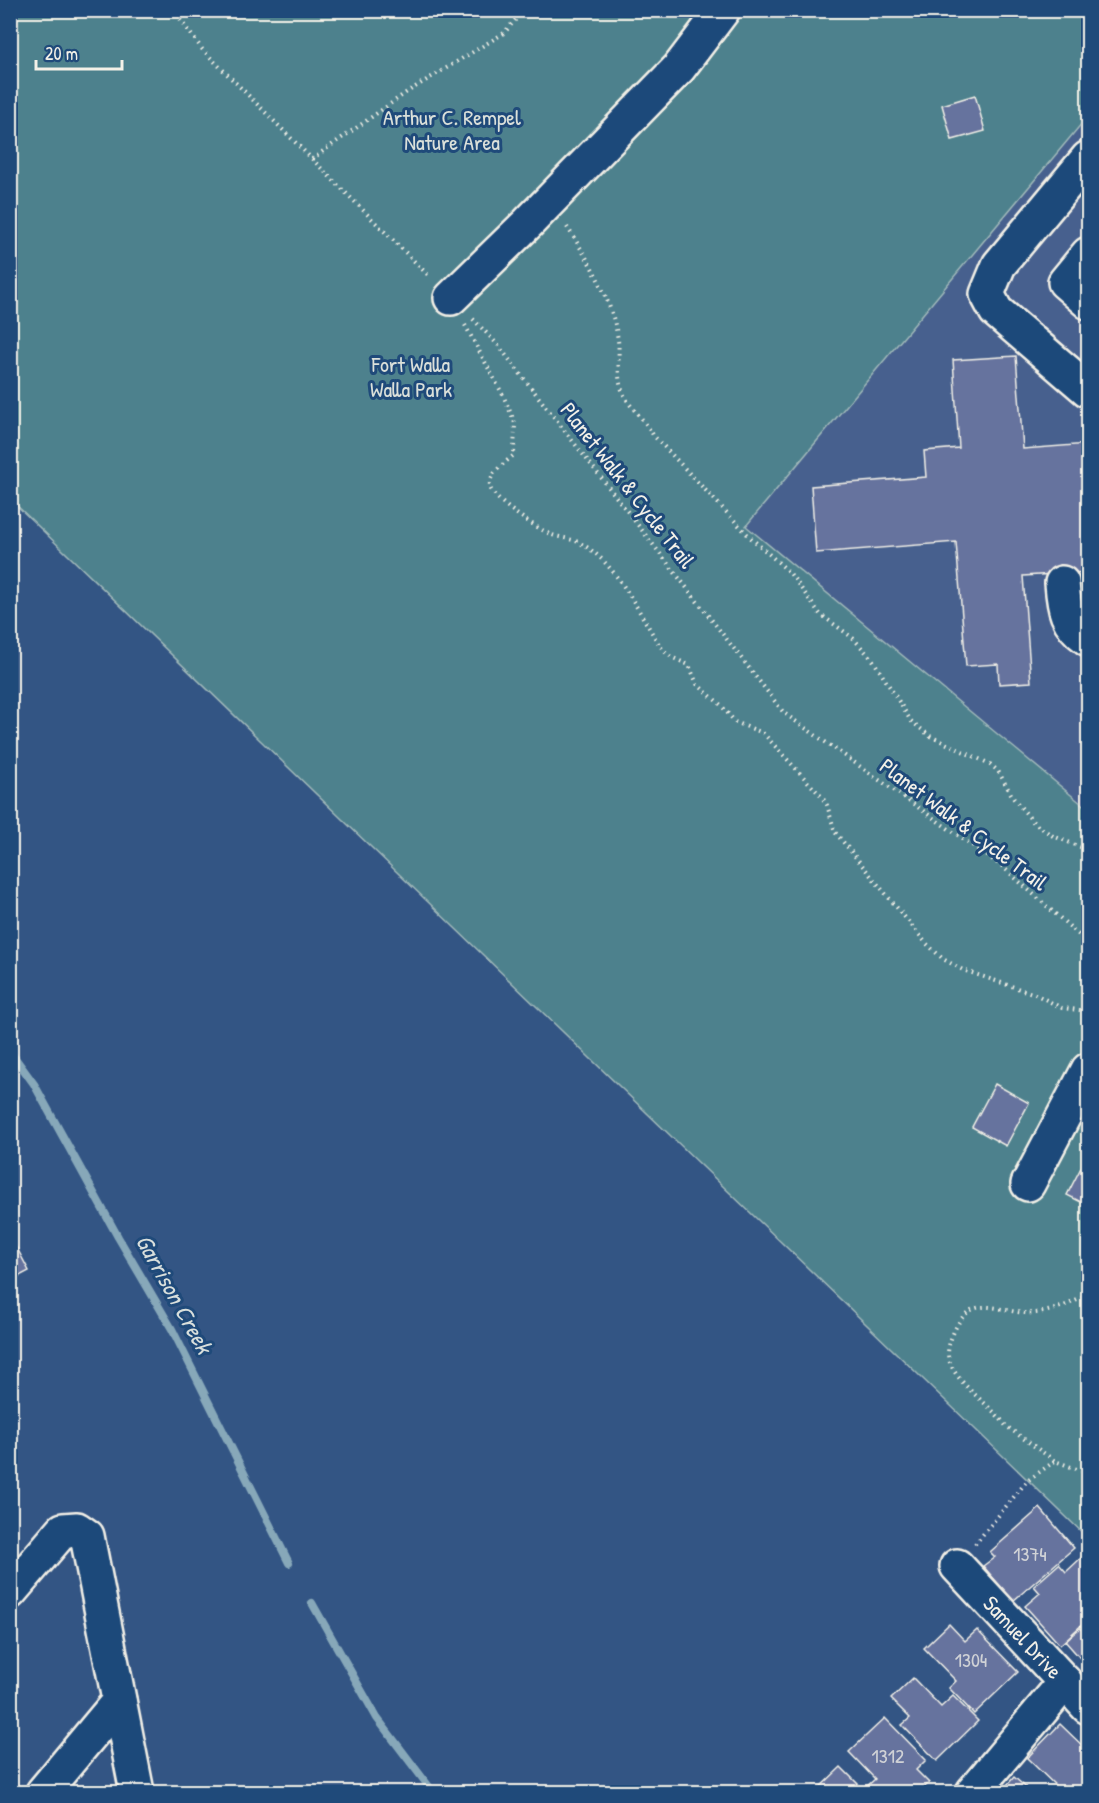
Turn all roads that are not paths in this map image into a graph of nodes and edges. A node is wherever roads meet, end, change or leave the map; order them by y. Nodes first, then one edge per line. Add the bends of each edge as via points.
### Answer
1 (723, 10) edge
2 (1089, 158) edge
3 (1089, 254) edge
4 (451, 297) road end
5 (1089, 303) edge
6 (1089, 390) edge
7 (1062, 582) dead end
8 (1089, 639) edge
9 (1089, 1070) edge
10 (1028, 1184) dead end
11 (957, 1566) road end
12 (10, 1592) edge
13 (1065, 1682) junction
14 (119, 1701) junction
15 (1089, 1707) edge
16 (43, 1792) edge
17 (137, 1792) edge
18 (973, 1792) edge

1 - 4 street via 679,68
2 - 6 street via 999,265 987,294 996,311
3 - 5 street via 1065,282
7 - 8 street via 1064,607 1071,624
9 - 10 street
11 - 13 street, Samuel Drive
12 - 14 street via 63,1530 77,1529 87,1536
13 - 15 street, Samuel Drive
13 - 18 street
14 - 16 street
14 - 17 street

